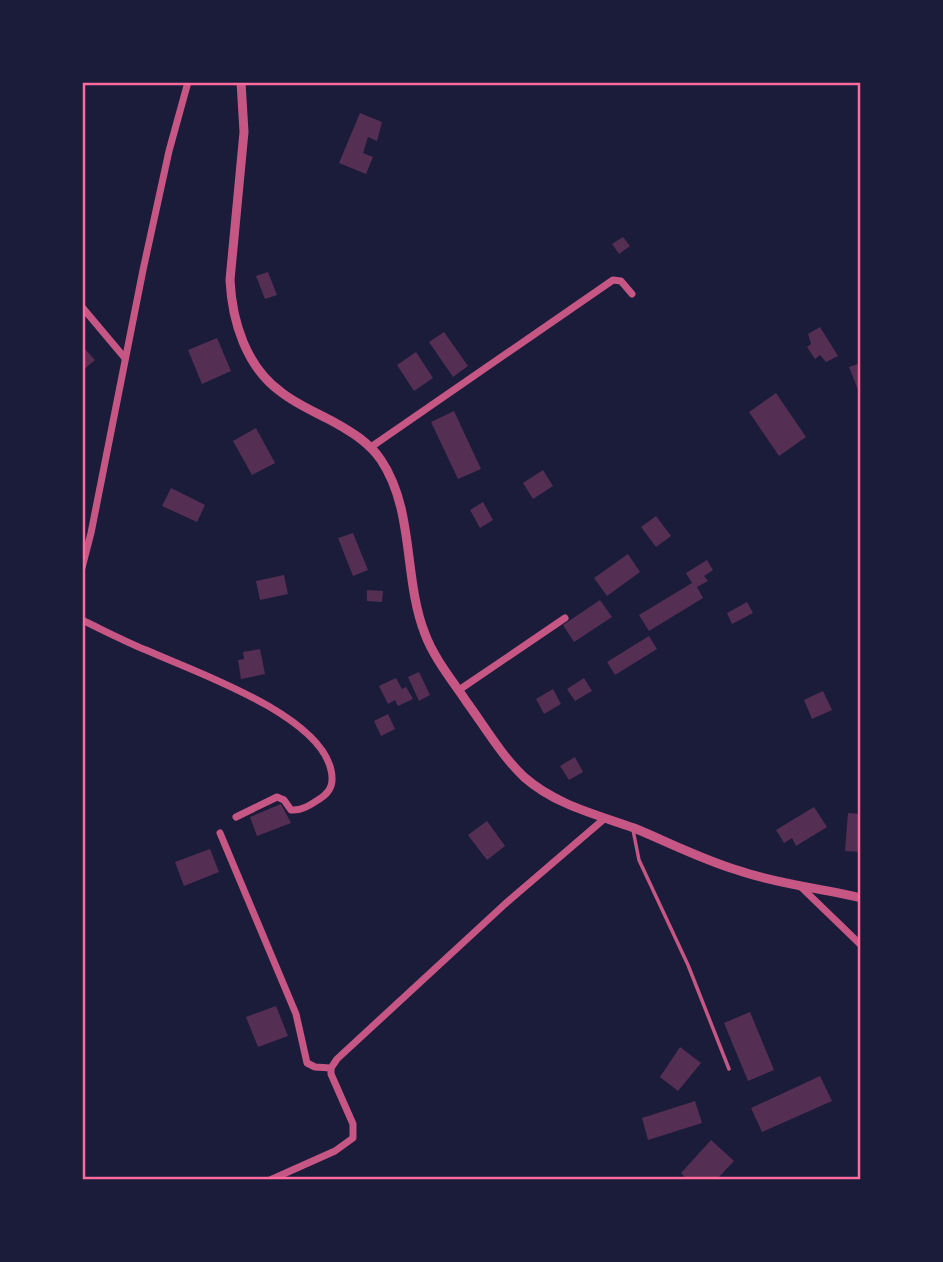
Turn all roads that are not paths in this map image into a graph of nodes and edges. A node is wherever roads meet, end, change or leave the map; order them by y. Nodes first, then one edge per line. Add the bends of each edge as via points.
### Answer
1 (188, 82) edge
2 (241, 82) edge
3 (632, 294) dead end
4 (82, 307) edge
5 (124, 357) junction
6 (371, 447) junction
7 (82, 568) edge
8 (565, 618) dead end
9 (82, 620) edge
10 (459, 690) junction
11 (236, 817) dead end
12 (604, 819) junction
13 (633, 828) junction
14 (220, 833) dead end
15 (800, 885) junction
16 (861, 898) edge
17 (861, 945) edge
18 (331, 1068) junction
19 (729, 1069) dead end
20 (270, 1180) edge

1 - 5 street
2 - 6 street via 244,132 230,269 236,324 251,358 272,385
3 - 6 street via 621,281 613,280
4 - 5 street
5 - 7 street
6 - 10 street via 398,497 422,626
8 - 10 street
9 - 11 street via 257,700 291,721 319,747 332,775 332,785 324,795 298,810 291,810 277,797
10 - 12 street via 524,777 559,800
12 - 13 street
12 - 18 street via 505,904
13 - 15 street via 738,871
13 - 19 lane via 639,860
14 - 18 street via 296,1014 307,1063
15 - 16 street
15 - 17 street
18 - 20 street via 353,1124 353,1138

